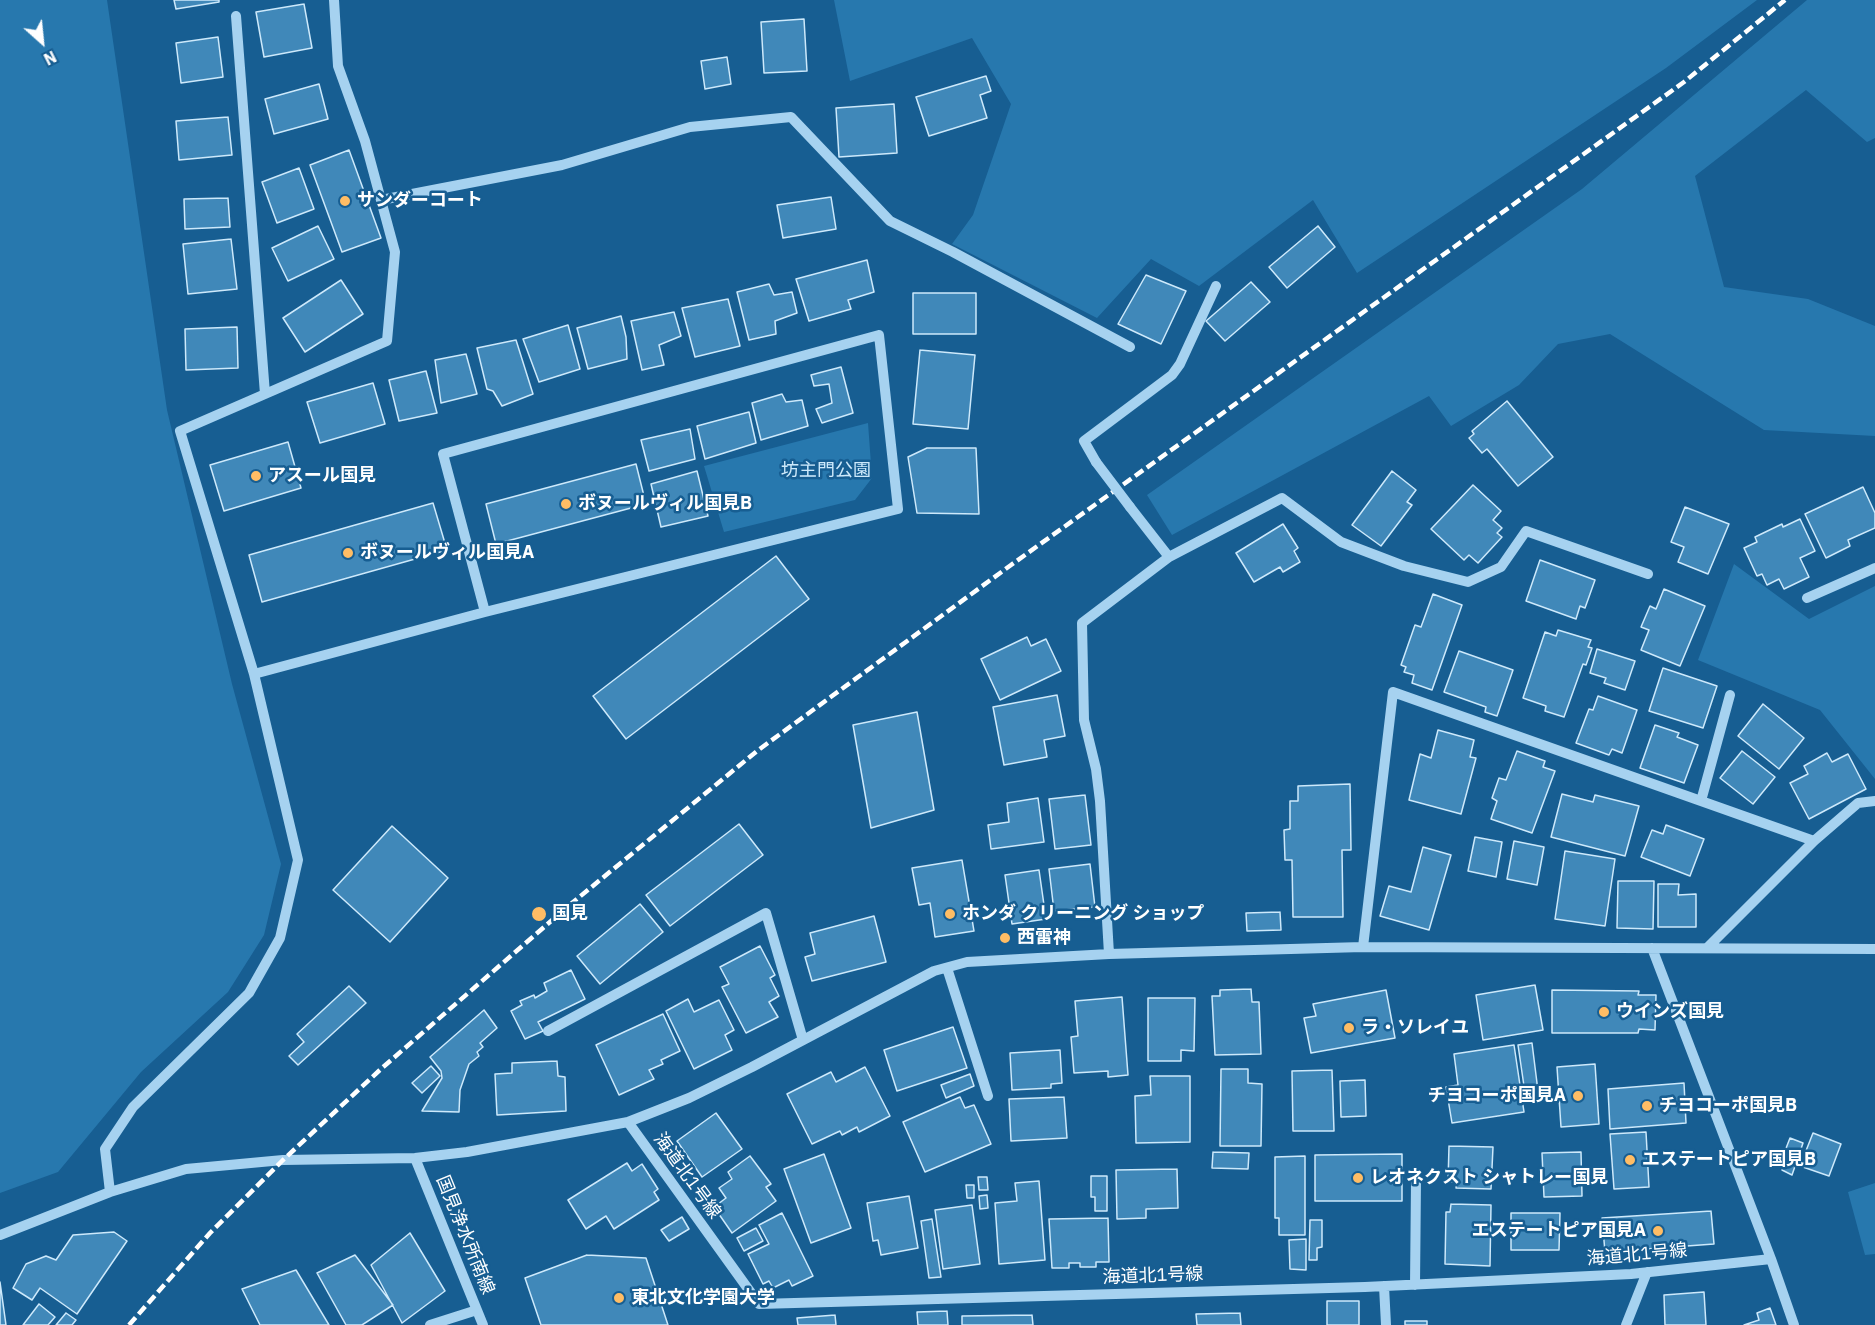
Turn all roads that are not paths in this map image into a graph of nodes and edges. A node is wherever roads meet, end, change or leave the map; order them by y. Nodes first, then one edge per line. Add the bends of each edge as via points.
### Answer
1 (334, 0) edge
2 (236, 16) dead end
3 (381, 200) junction
4 (1216, 286) dead end
5 (1130, 346) dead end
6 (265, 394) junction
7 (1170, 557) junction
8 (1875, 568) edge
9 (1648, 574) dead end
10 (1807, 598) dead end
11 (485, 612) junction
12 (254, 674) junction
13 (1730, 695) dead end
14 (1701, 801) junction
15 (1875, 801) edge
16 (1814, 841) junction
17 (1363, 947) junction
18 (1652, 948) junction
19 (1707, 948) junction
20 (1875, 949) edge
21 (1109, 954) junction
22 (946, 968) junction
23 (548, 1031) dead end
24 (803, 1040) junction
25 (988, 1096) dead end
26 (628, 1122) junction
27 (415, 1158) junction
28 (1416, 1182) dead end
29 (111, 1192) junction
30 (0, 1235) edge
31 (1771, 1259) junction
32 (1647, 1272) junction
33 (1415, 1285) junction
34 (1384, 1286) junction
35 (477, 1310) junction
36 (430, 1325) edge
37 (483, 1325) edge
38 (1386, 1325) edge
39 (1626, 1325) edge
40 (1794, 1325) edge

1 - 3 street via 338,66
2 - 6 street
3 - 5 street via 562,165 690,127 791,117 890,221
3 - 6 street via 395,252 387,341
4 - 7 street, bridge via 1172,375 1084,441
6 - 12 street via 180,431
7 - 9 street via 1282,498 1341,542 1404,566 1468,582 1502,567 1526,531
7 - 21 street via 1082,623 1084,720 1100,801
8 - 10 street
11 - 11 street via 898,509 879,335 443,454
11 - 12 street
12 - 29 street via 298,860 280,938 249,993 133,1107 105,1149
13 - 14 street
14 - 16 street
14 - 17 street via 1393,692
15 - 16 street via 1858,803
16 - 19 street
17 - 18 street
17 - 21 street
18 - 19 street
18 - 31 street
19 - 20 street
21 - 22 street via 967,962
22 - 24 street
22 - 25 street
23 - 24 street via 766,913
24 - 26 street via 689,1098
26 - 27 street
26 - 34 street, 海道北1号線 via 759,1304
27 - 29 street via 283,1160 186,1169
27 - 35 street, 国見浄水所南線
28 - 33 street
29 - 30 street
31 - 32 street, 海道北1号線
31 - 40 street
32 - 33 street, 海道北1号線
32 - 39 street
33 - 34 street, 海道北1号線
34 - 38 street
35 - 36 street
35 - 37 street, 国見浄水所南線

